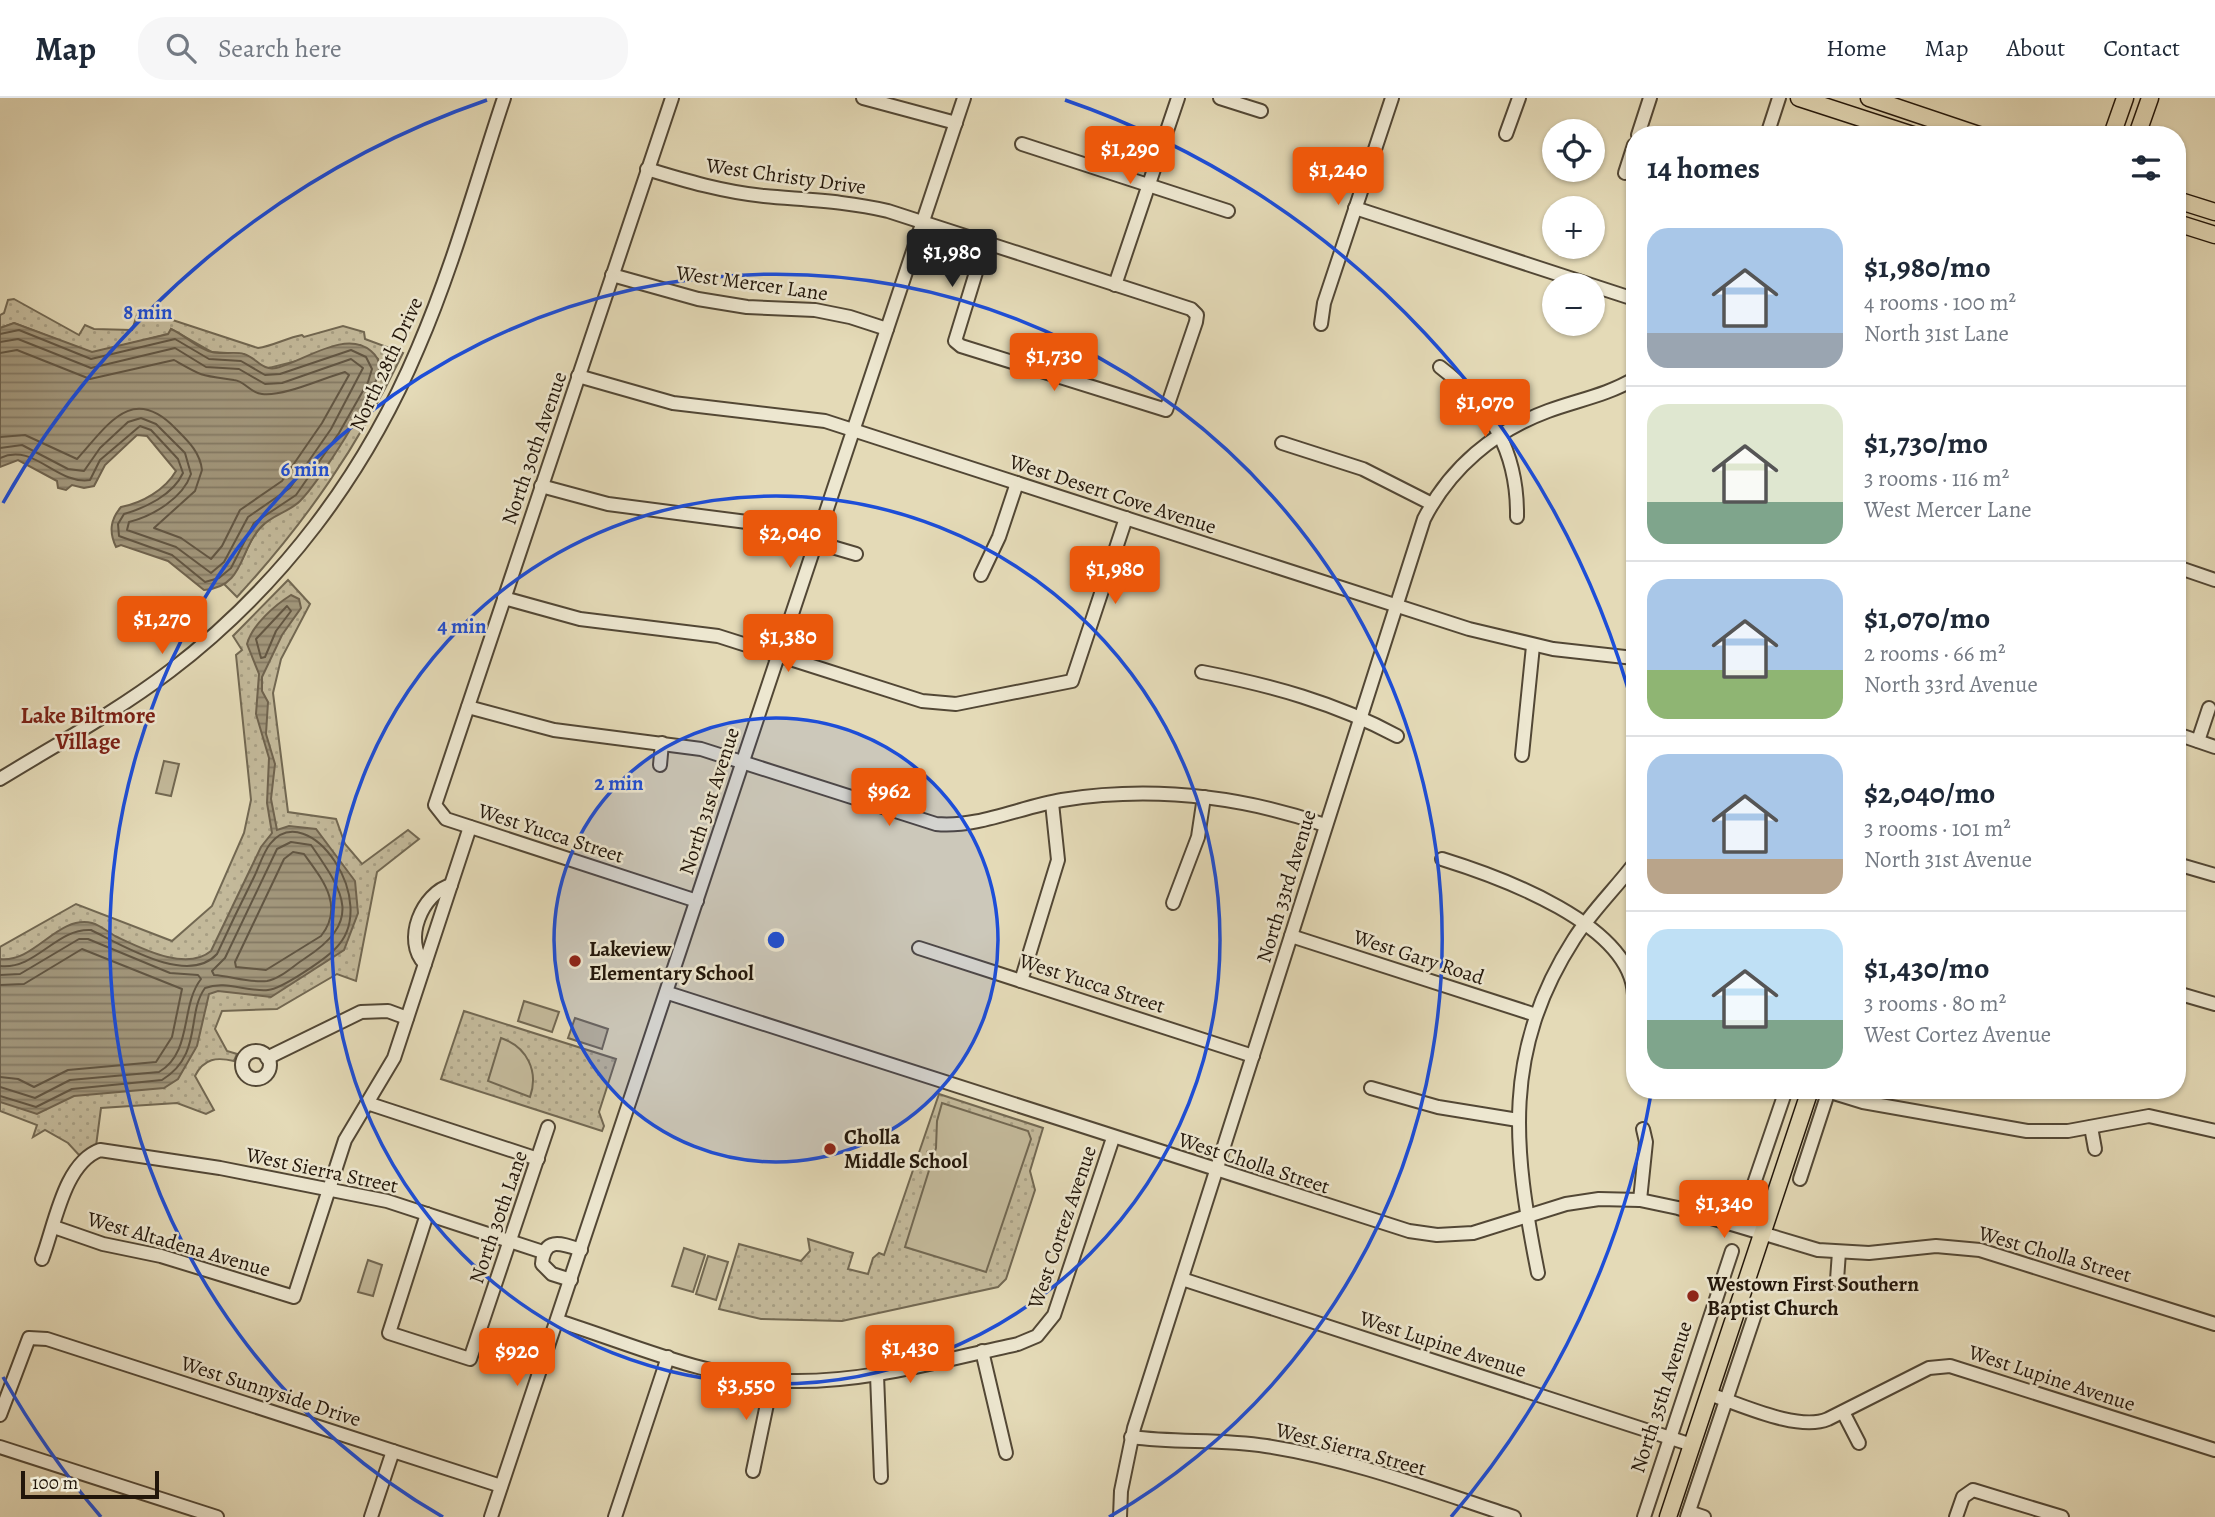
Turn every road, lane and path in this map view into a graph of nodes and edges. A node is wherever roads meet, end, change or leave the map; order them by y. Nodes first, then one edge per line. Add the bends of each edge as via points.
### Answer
1 (504, 98) edge
2 (671, 98) edge
3 (863, 98) edge
4 (964, 98) edge
5 (1178, 98) edge
6 (1220, 98) edge
7 (1392, 98) edge
8 (1519, 98) edge
9 (1650, 98) edge
10 (1779, 98) edge
11 (1799, 98) edge
12 (1869, 98) edge
13 (2125, 98) edge
14 (2150, 98) edge
15 (1261, 111) dead end
16 (956, 123) junction
17 (1641, 126) edge
18 (1770, 126) edge
19 (1885, 126) edge
20 (1952, 126) edge
21 (2115, 126) edge
22 (2140, 126) edge
23 (1506, 134) dead end
24 (1022, 144) dead end
25 (647, 169) junction
26 (1626, 170) edge
27 (1625, 173) dead end
28 (1148, 185) junction
29 (2186, 203) edge
30 (1355, 208) junction
31 (1228, 211) dead end
32 (2215, 212) edge
33 (922, 223) junction
34 (2186, 226) edge
35 (2215, 235) edge
36 (985, 243) junction
37 (612, 275) junction
38 (1115, 285) junction
39 (1626, 296) edge
40 (1321, 324) dead end
41 (887, 329) junction
42 (1440, 367) dead end
43 (578, 376) junction
44 (1626, 383) edge
45 (854, 430) junction
46 (1501, 434) junction
47 (1282, 443) dead end
48 (1017, 483) junction
49 (541, 486) junction
50 (1432, 504) junction
51 (1517, 517) dead end
52 (1126, 518) junction
53 (817, 542) junction
54 (856, 554) dead end
55 (2186, 571) edge
56 (981, 575) dead end
57 (2215, 580) edge
58 (504, 598) junction
59 (1394, 605) junction
60 (1533, 646) junction
61 (779, 654) junction
62 (1626, 657) edge
63 (1202, 672) dead end
64 (468, 707) junction
65 (2209, 708) dead end
66 (1359, 716) junction
67 (1397, 736) dead end
68 (2186, 737) edge
69 (2198, 741) junction
70 (662, 743) junction
71 (2215, 747) edge
72 (1522, 755) dead end
73 (742, 763) junction
74 (660, 765) dead end
75 (0, 779) edge
76 (1204, 797) junction
77 (1052, 803) junction
78 (437, 811) joint
79 (1325, 825) junction
80 (470, 827) junction
81 (1443, 859) dead end
82 (2186, 867) edge
83 (1626, 874) edge
84 (2215, 875) edge
85 (451, 886) junction
86 (697, 901) junction
87 (1173, 903) dead end
88 (1584, 926) junction
89 (1291, 936) junction
90 (919, 948) dead end
91 (425, 964) junction
92 (1626, 966) edge
93 (1021, 981) junction
94 (668, 993) junction
95 (2186, 996) edge
96 (2215, 1004) edge
97 (1536, 1015) junction
98 (407, 1018) junction
99 (1253, 1056) junction
100 (267, 1058) dead end
101 (1371, 1088) dead end
102 (1783, 1099) edge
103 (1807, 1099) edge
104 (1825, 1099) edge
105 (1853, 1099) edge
106 (367, 1103) junction
107 (1518, 1120) junction
108 (548, 1127) dead end
109 (2091, 1127) junction
110 (1643, 1129) dead end
111 (2215, 1131) edge
112 (1113, 1138) junction
113 (2095, 1149) dead end
114 (538, 1159) junction
115 (1217, 1171) junction
116 (1800, 1179) dead end
117 (330, 1189) junction
118 (1640, 1200) junction
119 (1746, 1207) dead end
120 (427, 1214) junction
121 (1529, 1215) junction
122 (54, 1227) junction
123 (1761, 1235) junction
124 (510, 1241) junction
125 (581, 1250) junction
126 (1732, 1251) dead end
127 (543, 1252) junction
128 (1839, 1252) junction
129 (43, 1259) dead end
130 (1538, 1273) dead end
131 (1182, 1279) junction
132 (571, 1280) junction
133 (1837, 1280) dead end
134 (1755, 1314) dead end
135 (558, 1321) junction
136 (2215, 1324) edge
137 (982, 1351) junction
138 (667, 1356) junction
139 (877, 1375) junction
140 (772, 1380) junction
141 (1709, 1394) junction
142 (1726, 1399) junction
143 (1843, 1412) junction
144 (0, 1415) edge
145 (1131, 1437) junction
146 (1671, 1438) junction
147 (1859, 1443) dead end
148 (1692, 1444) junction
149 (0, 1447) edge
150 (2215, 1450) edge
151 (393, 1451) junction
152 (1006, 1452) dead end
153 (753, 1471) dead end
154 (881, 1478) dead end
155 (501, 1486) junction
156 (1688, 1515) edge
157 (217, 1517) edge
158 (371, 1517) edge
159 (491, 1517) edge
160 (615, 1517) edge
161 (1120, 1517) edge
162 (1514, 1517) edge
163 (1644, 1517) edge
164 (1668, 1517) edge
165 (1704, 1517) edge
166 (1956, 1517) edge
167 (2062, 1517) edge

1 - 75 street, North 28th Drive via 419,347 334,505 261,592 193,653 119,708
2 - 25 street, North 30th Avenue
3 - 16 street
4 - 16 street, North 31st Avenue
5 - 28 street
6 - 15 street
7 - 30 street
8 - 23 street
9 - 17 street
10 - 18 street
11 - 19 main road
12 - 20 main road
13 - 21 main road
14 - 22 main road
16 - 33 street, North 31st Avenue
24 - 28 street
25 - 33 street, West Christy Drive via 764,196 843,201
25 - 37 street, North 30th Avenue
26 - 27 street
28 - 31 street
28 - 38 street
29 - 32 main road
30 - 39 street
30 - 40 street
33 - 36 street, West Christy Drive
33 - 41 street, North 31st Avenue
34 - 35 main road
36 - 38 street, West Christy Drive
36 - 38 street, West Christy Drive via 955,341 1166,410 1197,315 1191,309
37 - 41 street, West Mercer Lane via 698,299 816,310
37 - 43 street, North 30th Avenue
41 - 45 street, North 31st Avenue
42 - 46 street via 1474,395
43 - 45 street, West Desert Cove Avenue via 673,403 808,417
43 - 49 street, North 30th Avenue
44 - 46 street, North 33rd Avenue via 1590,400 1529,418
45 - 48 street, West Desert Cove Avenue
45 - 53 street, North 31st Avenue
46 - 50 street, North 33rd Avenue via 1460,467
46 - 51 street via 1512,466
47 - 50 street via 1363,469
48 - 52 street, West Desert Cove Avenue
48 - 56 street
49 - 53 street via 608,504 747,522
49 - 58 street, North 30th Avenue
50 - 59 street, North 33rd Avenue
52 - 59 street, West Desert Cove Avenue
52 - 61 street via 1072,681 938,704
53 - 54 street
53 - 61 street, North 31st Avenue
55 - 57 street
58 - 61 street via 580,619 718,636
58 - 64 street, North 30th Avenue
59 - 60 street, West Desert Cove Avenue
59 - 66 street, North 33rd Avenue
60 - 62 street, West Desert Cove Avenue
60 - 72 street
61 - 73 street, North 31st Avenue
63 - 66 street via 1278,689
64 - 70 street via 554,730
64 - 78 street, North 30th Avenue via 436,800
65 - 69 street
66 - 67 street
66 - 79 street, North 33rd Avenue
68 - 69 street
69 - 71 street
70 - 73 street
70 - 74 street
73 - 77 street via 936,824 961,824
73 - 86 street, North 31st Avenue
76 - 77 street via 1141,794
76 - 79 street via 1279,810
76 - 87 street via 1198,837
77 - 93 street via 1058,860
78 - 80 street, West Yucca Street
79 - 89 street, North 33rd Avenue
80 - 85 street
80 - 86 street, West Yucca Street
81 - 88 street via 1516,883
82 - 84 street
83 - 88 street
85 - 91 street
85 - 91 street via 441,888 421,912 415,942
86 - 94 street, North 31st Avenue
88 - 92 street
88 - 97 street
89 - 97 street, West Gary Road
89 - 99 street, North 33rd Avenue
90 - 93 street, West Yucca Street
91 - 98 street
93 - 99 street, West Yucca Street
94 - 112 street, West Cholla Street
94 - 125 street, North 31st Avenue
95 - 96 street
97 - 107 street via 1523,1064
98 - 100 street via 388,1011 361,1012
98 - 106 street via 390,1068
99 - 115 street, North 33rd Avenue
101 - 107 street via 1438,1107
102 - 119 street
103 - 123 main road, North 35th Avenue
104 - 116 street
105 - 109 street via 2018,1130
106 - 114 street
106 - 117 street via 345,1140
107 - 121 street
108 - 114 street, North 30th Lane
109 - 111 street via 2149,1116
109 - 113 street
110 - 118 street via 1646,1142
112 - 115 street, West Cholla Street
112 - 137 street, West Cortez Avenue via 1054,1315 1037,1336
114 - 124 street, North 30th Lane
115 - 121 street, West Cholla Street via 1409,1231 1437,1235 1473,1233
115 - 131 street, North 33rd Avenue
117 - 120 street, West Sierra Street
117 - 122 street, West Sierra Street via 114,1150 89,1154 77,1165
117 - 122 street, West Altadena Avenue via 294,1297
118 - 121 street, West Cholla Street via 1586,1201
118 - 123 street, West Cholla Street
120 - 124 street, West Sierra Street
120 - 124 street, North 30th Lane via 389,1333 470,1359
121 - 130 street
122 - 129 street
123 - 128 street, West Cholla Street via 1804,1248
123 - 141 main road, North 35th Avenue
124 - 127 street, West Sierra Street
125 - 127 street, West Sierra Street via 555,1244
125 - 132 street, North 31st Avenue
126 - 146 street, North 35th Avenue
127 - 132 street via 545,1269
128 - 133 street
128 - 136 street, West Cholla Street via 1936,1246 1980,1250
131 - 145 street, North 33rd Avenue
131 - 146 street, West Lupine Avenue
132 - 135 street, North 31st Avenue
134 - 142 street
135 - 138 street, West Cortez Avenue
135 - 155 street, North 31st Avenue
137 - 139 street, West Cortez Avenue
137 - 152 street
138 - 140 street, West Cortez Avenue via 729,1374
138 - 160 street
139 - 140 street, West Cortez Avenue
139 - 154 street
140 - 153 street
141 - 142 street, West Lupine Avenue
141 - 148 main road, North 35th Avenue
142 - 143 street, West Lupine Avenue via 1804,1424
142 - 156 street
143 - 147 street
143 - 150 street, West Lupine Avenue via 1928,1368 1950,1366
144 - 151 street, West Sunnyside Drive via 29,1338 47,1339
145 - 161 street, North 33rd Avenue
145 - 162 street, West Sierra Street via 1226,1441 1292,1450
146 - 148 street, West Lupine Avenue
146 - 163 street, North 35th Avenue
148 - 164 main road, North 35th Avenue
149 - 157 street
151 - 155 street, West Sunnyside Drive
151 - 158 street
155 - 159 street, North 31st Avenue
156 - 165 street
166 - 167 street via 1969,1491

